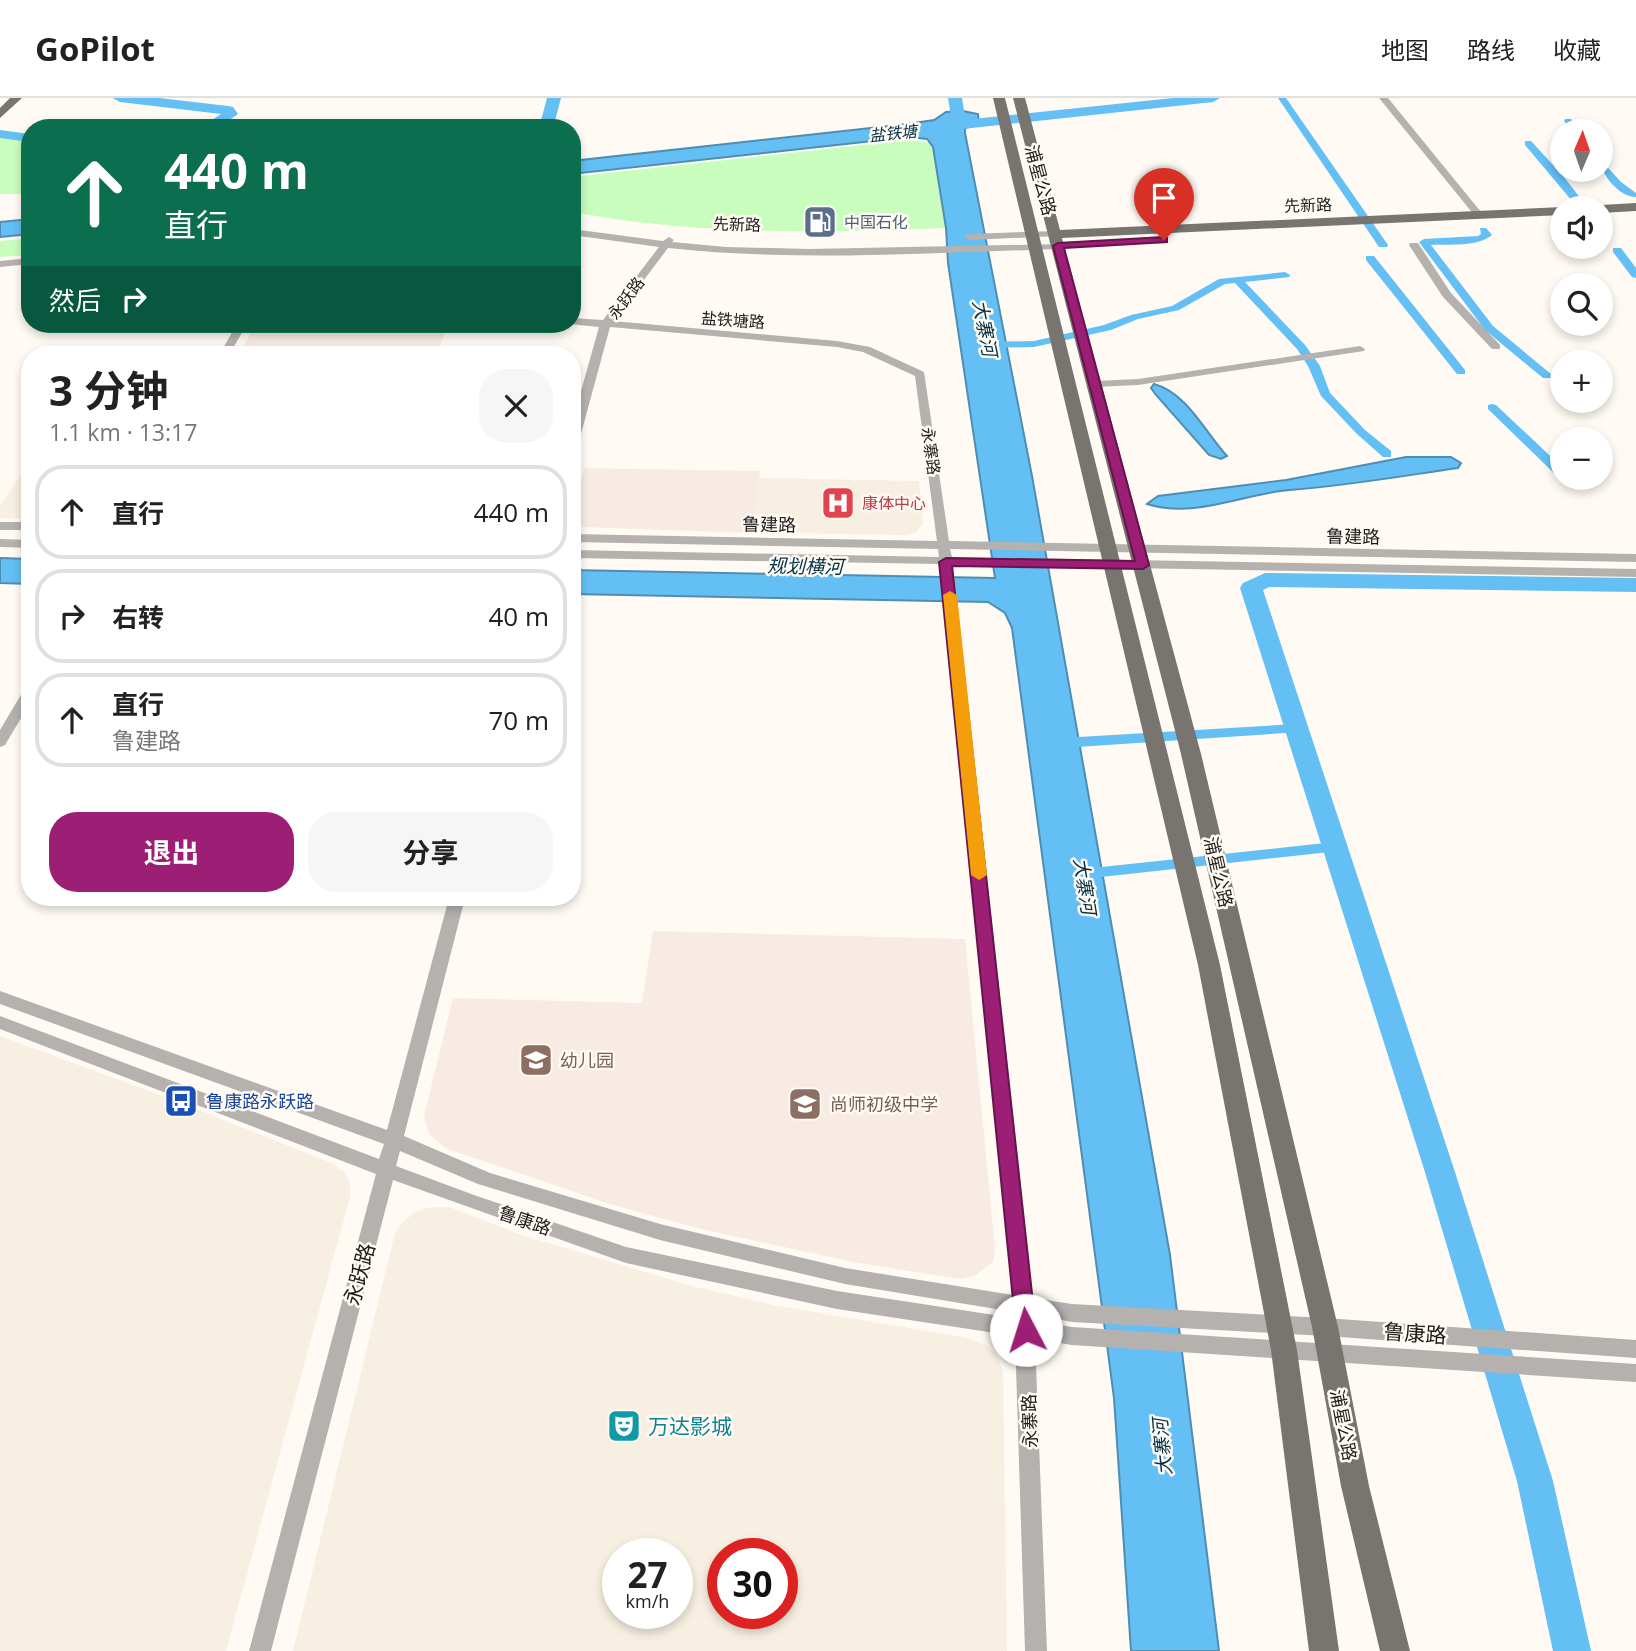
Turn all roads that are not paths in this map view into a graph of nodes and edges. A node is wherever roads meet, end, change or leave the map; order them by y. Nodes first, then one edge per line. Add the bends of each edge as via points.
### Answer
1 (16, 98) edge
2 (999, 98) edge
3 (1383, 98) edge
4 (1021, 104) edge
5 (0, 115) edge
6 (1636, 207) edge
7 (1550, 211) edge
8 (1613, 212) edge
9 (1478, 214) junction
10 (1613, 216) edge
11 (1636, 217) edge
12 (1550, 220) edge
13 (1382, 224) junction
14 (581, 225) edge
15 (581, 233) edge
16 (1057, 240) junction
17 (668, 241) junction
18 (1033, 241) junction
19 (942, 244) junction
20 (1414, 245) dead end
21 (21, 262) edge
22 (0, 264) edge
23 (581, 322) edge
24 (604, 325) junction
25 (1496, 347) dead end
26 (1360, 349) dead end
27 (889, 359) joint
28 (1094, 384) junction
29 (581, 411) edge
30 (0, 526) edge
31 (21, 526) edge
32 (581, 537) edge
33 (0, 543) edge
34 (21, 544) edge
35 (943, 545) junction
36 (581, 554) edge
37 (1111, 557) junction
38 (1140, 557) junction
39 (1636, 558) edge
40 (946, 568) junction
41 (1636, 573) edge
42 (21, 706) edge
43 (0, 742) edge
44 (455, 906) edge
45 (0, 997) edge
46 (0, 1022) edge
47 (394, 1140) junction
48 (387, 1168) junction
49 (1024, 1306) junction
50 (1026, 1330) junction
51 (1281, 1338) junction
52 (1327, 1339) junction
53 (1636, 1349) edge
54 (1636, 1373) edge
55 (260, 1651) edge
56 (1036, 1651) edge
57 (1325, 1651) edge
58 (1395, 1651) edge

1 - 5 main road
2 - 18 main road, 浦星公路
3 - 9 street
4 - 16 main road, 浦星公路
6 - 8 main road
7 - 9 main road, 先新路
9 - 13 main road, 先新路
10 - 11 main road
12 - 13 main road, 先新路
13 - 16 main road, 先新路
14 - 17 street, 先新路
15 - 17 street, 先新路
16 - 18 street
16 - 28 main road, 浦星公路
17 - 19 street, 先新路 via 791,252
17 - 24 street, 永跃路
18 - 19 street via 1000,247
18 - 19 street via 995,236
18 - 37 main road, 浦星公路
20 - 25 street via 1447,295
21 - 22 street
23 - 24 street, 盐铁塘路
24 - 27 street, 盐铁塘路 via 837,344
24 - 29 street, 永跃路
26 - 28 street
27 - 35 street, 永寨路 via 920,374
28 - 38 main road, 浦星公路
30 - 31 street
32 - 35 street, 鲁建路
33 - 34 street
35 - 37 street, 鲁建路 via 1069,547
35 - 40 street, 永寨路
36 - 40 street, 鲁建路
37 - 38 street, 鲁建路
37 - 40 street, 鲁建路 via 1073,564 968,562
37 - 51 main road, 浦星公路 via 1209,965
38 - 39 street, 鲁建路
38 - 41 street, 鲁建路
38 - 52 main road, 浦星公路 via 1191,754
40 - 49 street, 永寨路
42 - 43 street
44 - 47 street, 永跃路
45 - 47 street, 鲁康路
46 - 48 street, 鲁康路
47 - 48 street, 永跃路
47 - 49 street, 鲁康路 via 485,1179 660,1232 845,1276
48 - 50 street, 鲁康路 via 626,1255 837,1300
48 - 55 street, 永跃路
49 - 50 street, 永寨路
49 - 51 street, 鲁康路 via 1194,1321
50 - 51 street, 鲁康路 via 1196,1345
50 - 56 street, 永寨路
51 - 52 street, 鲁康路
51 - 57 main road, 浦星公路
52 - 53 street, 鲁康路
52 - 54 street, 鲁康路
52 - 58 main road, 浦星公路

